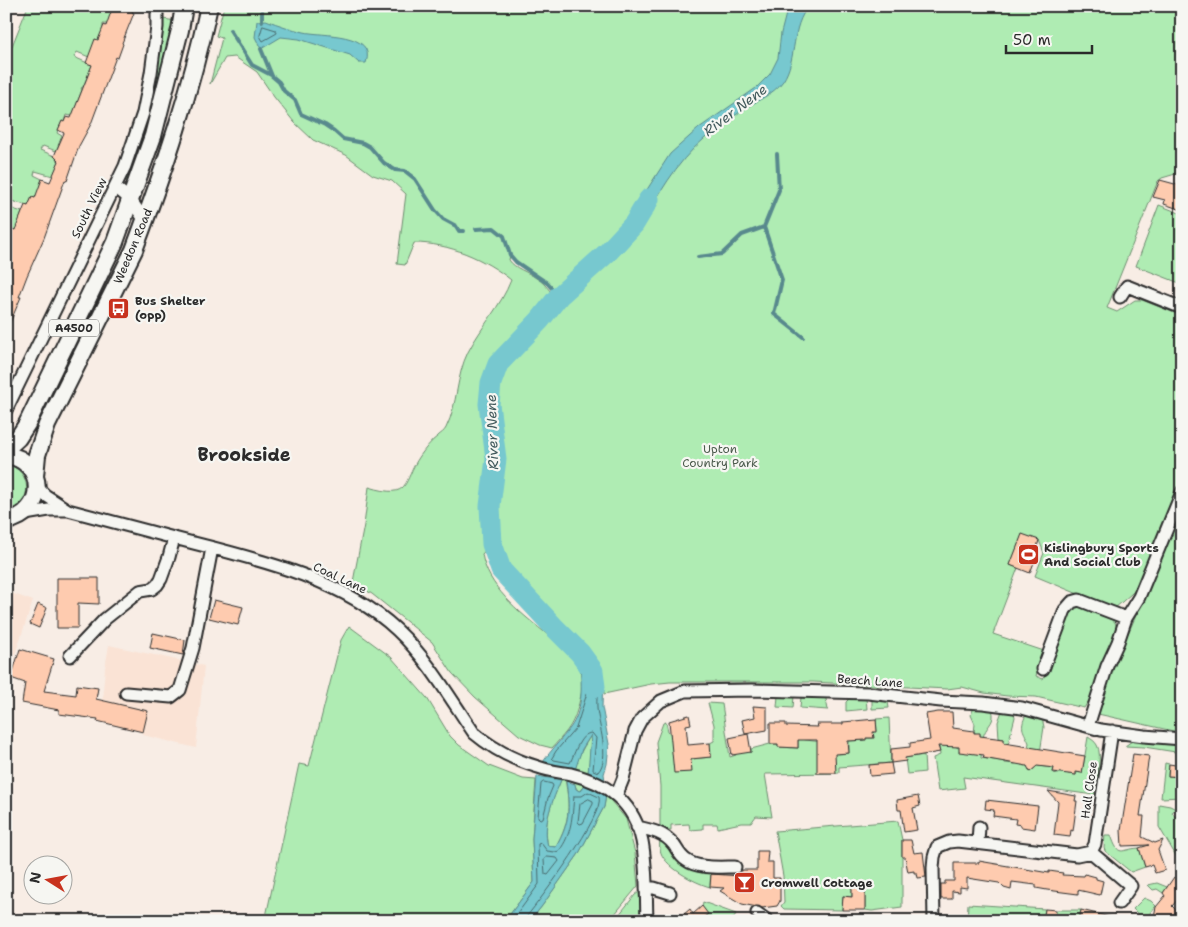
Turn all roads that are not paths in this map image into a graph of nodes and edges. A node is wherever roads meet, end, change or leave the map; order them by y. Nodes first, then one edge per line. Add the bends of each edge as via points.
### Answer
1 (157, 6) edge
2 (184, 6) edge
3 (208, 6) edge
4 (115, 187) junction
5 (131, 200) junction
6 (145, 221) junction
7 (1120, 297) dead end
8 (1182, 308) edge
9 (6, 410) edge
10 (6, 449) edge
11 (6, 455) edge
12 (36, 482) junction
13 (1182, 492) edge
14 (68, 510) junction
15 (12, 520) edge
16 (174, 538) junction
17 (212, 548) junction
18 (1126, 618) junction
19 (70, 656) dead end
20 (1043, 669) dead end
21 (126, 693) dead end
22 (1088, 726) junction
23 (1112, 731) junction
24 (1182, 739) edge
25 (617, 794) junction
26 (979, 826) dead end
27 (637, 827) junction
28 (978, 842) junction
29 (1091, 852) junction
30 (735, 867) dead end
31 (646, 888) junction
32 (670, 893) dead end
33 (1119, 903) dead end
34 (757, 913) dead end
35 (647, 921) edge
36 (768, 921) edge
37 (934, 921) edge

1 - 4 street, South View via 151,73 143,113
2 - 5 highway, Weedon Road / A4500 via 153,136
3 - 6 highway, Weedon Road / A4500 via 189,91
4 - 5 street
4 - 9 street, South View
5 - 6 street
5 - 10 highway, Weedon Road / A4500 via 115,242 27,424
6 - 12 highway, Weedon Road / A4500 via 134,250 44,432 37,455
7 - 8 street via 1127,286
11 - 12 highway via 27,464
12 - 14 street, Coal Lane via 45,495
12 - 15 highway, Weedon Road via 34,502
13 - 18 street via 1139,597
14 - 15 street, Coal Lane via 49,510
14 - 16 street, Coal Lane
16 - 17 street, Coal Lane
16 - 19 street via 157,585 140,591 105,619
17 - 21 street via 193,648 180,690 171,697
17 - 25 street, Coal Lane via 268,562 320,582 371,609 419,652 474,733 491,746 539,768 572,774
18 - 20 street via 1079,600 1072,602 1065,610
18 - 22 street
22 - 23 street, Beech Lane
22 - 25 street, Beech Lane via 1022,708 868,693 685,691 661,701 642,718 635,731
23 - 24 street, Beech Lane
23 - 29 street, Hall Close via 1095,844
25 - 27 street
26 - 28 street
27 - 30 street via 667,837 687,862 710,868
27 - 31 street via 642,839
28 - 29 street via 1077,855
28 - 37 street via 949,842 938,847 933,868
29 - 33 street via 1131,886
31 - 32 street
31 - 35 street
34 - 36 street

